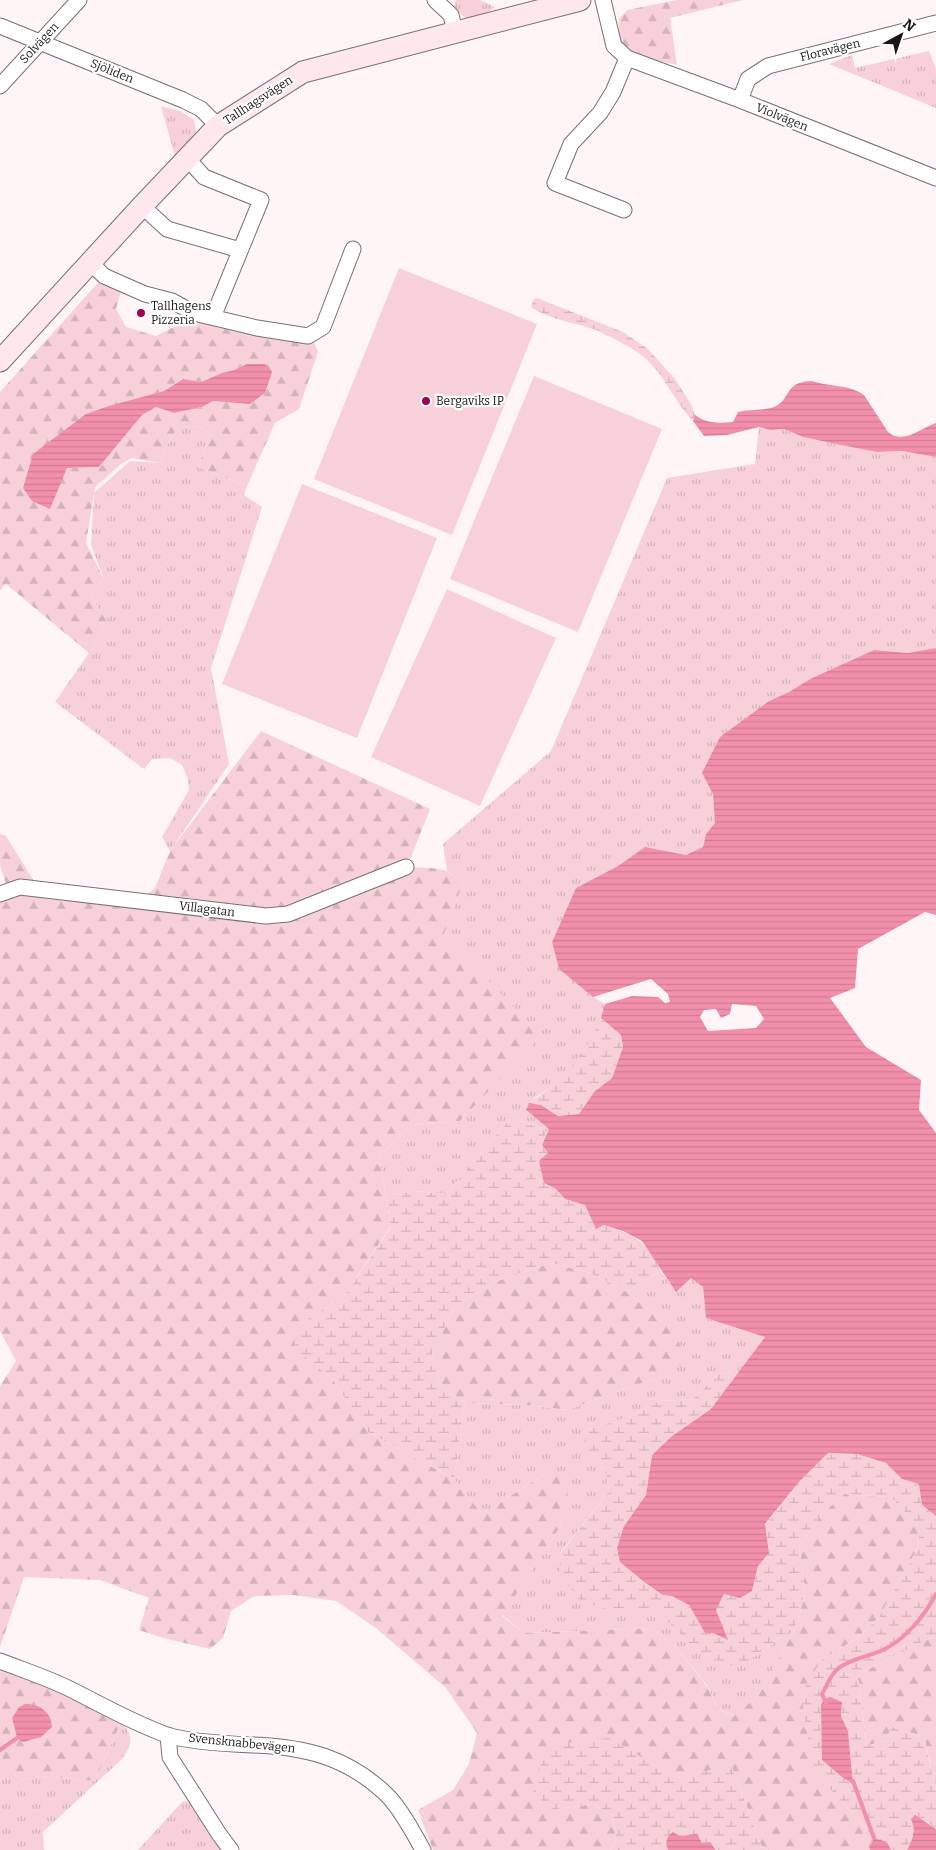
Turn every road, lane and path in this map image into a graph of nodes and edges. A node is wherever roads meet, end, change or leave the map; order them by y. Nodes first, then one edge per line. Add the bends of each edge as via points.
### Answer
1 (79, 0) edge
2 (435, 0) edge
3 (580, 0) edge
4 (603, 0) edge
5 (936, 23) edge
6 (0, 26) edge
7 (455, 32) junction
8 (40, 42) junction
9 (627, 58) junction
10 (0, 86) edge
11 (740, 100) junction
12 (218, 126) junction
13 (187, 158) junction
14 (936, 178) edge
15 (142, 206) junction
16 (624, 210) dead end
17 (353, 249) dead end
18 (240, 250) junction
19 (91, 263) junction
20 (213, 317) junction
21 (0, 361) edge
22 (406, 867) dead end
23 (0, 894) edge
24 (0, 1661) edge
25 (168, 1735) junction
26 (231, 1850) edge
27 (423, 1850) edge

1 - 8 street, Solvägen
2 - 7 street via 451,15
3 - 7 main road, Tallhagsvägen
4 - 9 street via 614,46
5 - 11 street, Floravägen via 768,66 748,79
6 - 8 street, Sjöliden
7 - 12 main road, Tallhagsvägen via 303,72
8 - 10 street, Solvägen
8 - 12 street, Sjöliden via 183,100 201,109
9 - 11 street, Violvägen
9 - 16 street via 600,113 571,144 555,183
11 - 14 street, Violvägen
12 - 13 main road, Tallhagsvägen
13 - 15 main road, Tallhagsvägen
13 - 18 street via 204,177 261,200
15 - 18 street via 167,229
15 - 19 main road, Tallhagsvägen
17 - 20 street via 323,327 308,336
18 - 20 street
19 - 20 street via 104,276 123,285 163,298 194,313
19 - 21 main road, Tallhagsvägen
22 - 23 street, Villagatan via 288,914 266,916 20,887
24 - 25 street, Svensknabbevägen
25 - 26 street via 170,1757
25 - 27 street, Svensknabbevägen via 210,1742 285,1746 329,1758 357,1772 388,1797

